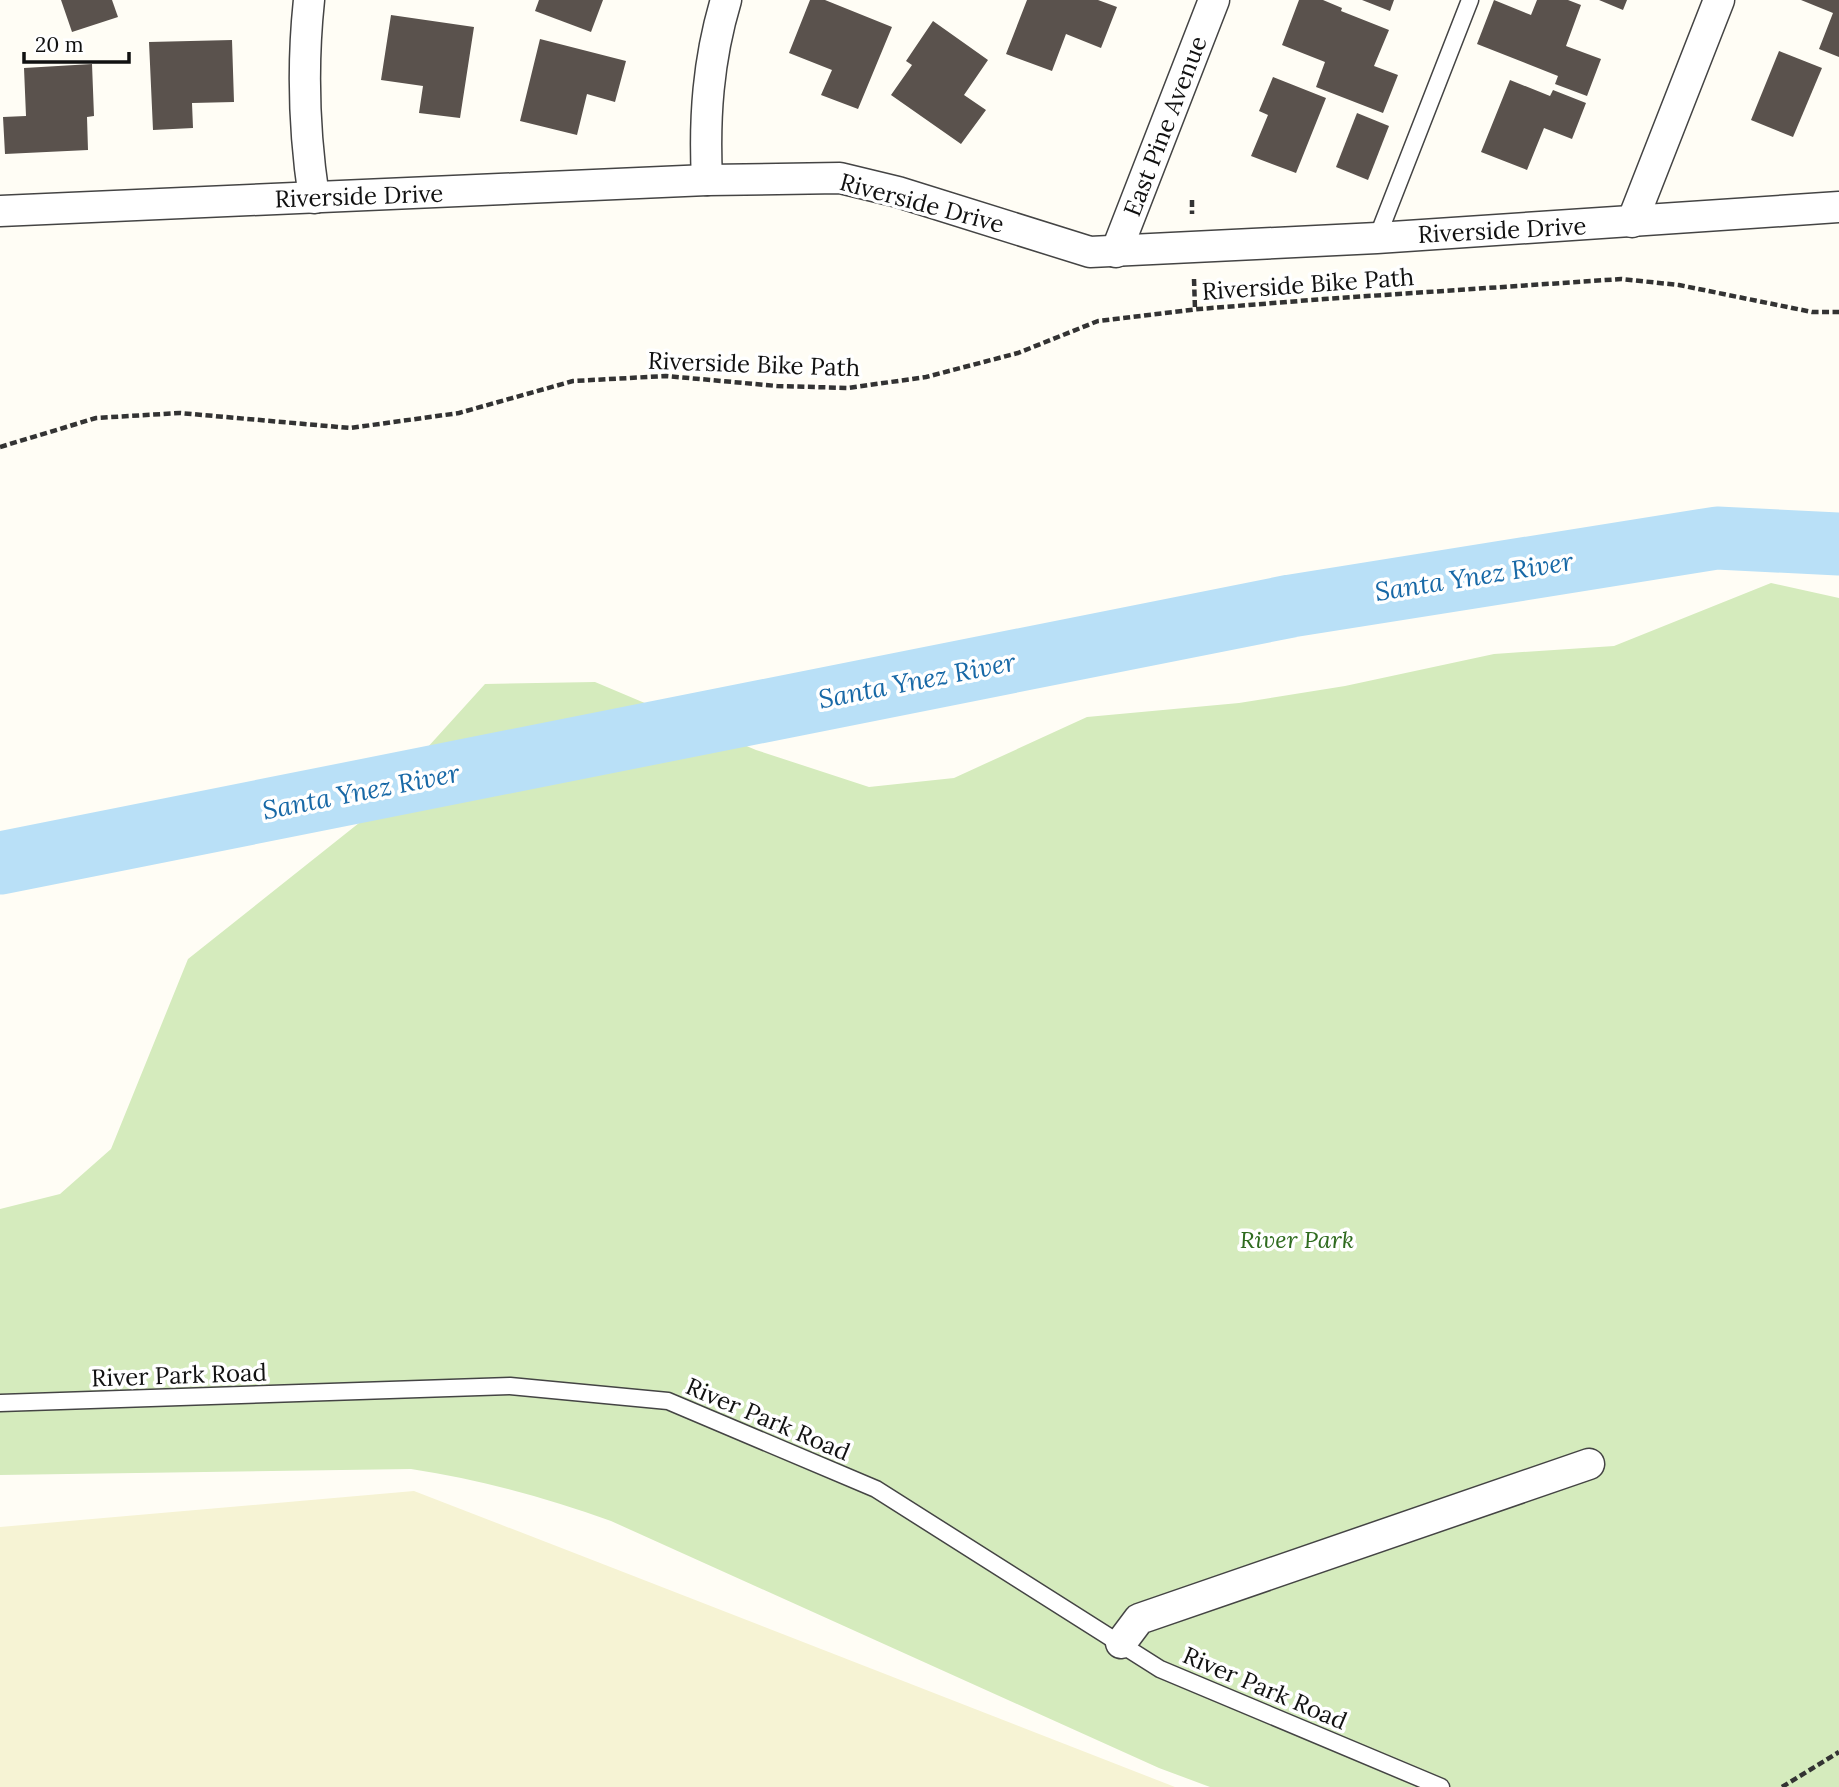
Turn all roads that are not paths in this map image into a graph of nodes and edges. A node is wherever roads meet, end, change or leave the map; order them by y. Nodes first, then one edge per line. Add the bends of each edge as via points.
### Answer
1 (309, 0) edge
2 (726, 0) edge
3 (1214, 0) edge
4 (1470, 0) edge
5 (1719, 0) edge
6 (706, 180) junction
7 (314, 198) junction
8 (1839, 207) edge
9 (0, 211) edge
10 (1633, 222) junction
11 (1377, 238) junction
12 (1116, 252) junction
13 (0, 1403) edge
14 (1589, 1464) dead end
15 (1121, 1643) junction
16 (1441, 1787) edge

1 - 7 street via 304,50 307,151
2 - 6 street via 708,73
3 - 12 street, East Pine Avenue
4 - 11 lane
5 - 10 street
6 - 7 street, Riverside Drive
6 - 12 street, Riverside Drive via 840,178 1090,252
7 - 9 street, Riverside Drive
8 - 10 street, Riverside Drive
10 - 11 street, Riverside Drive
11 - 12 street, Riverside Drive
13 - 15 lane, River Park Road via 510,1386 668,1401 876,1489
14 - 15 street via 1139,1619
15 - 16 lane, River Park Road via 1160,1669

